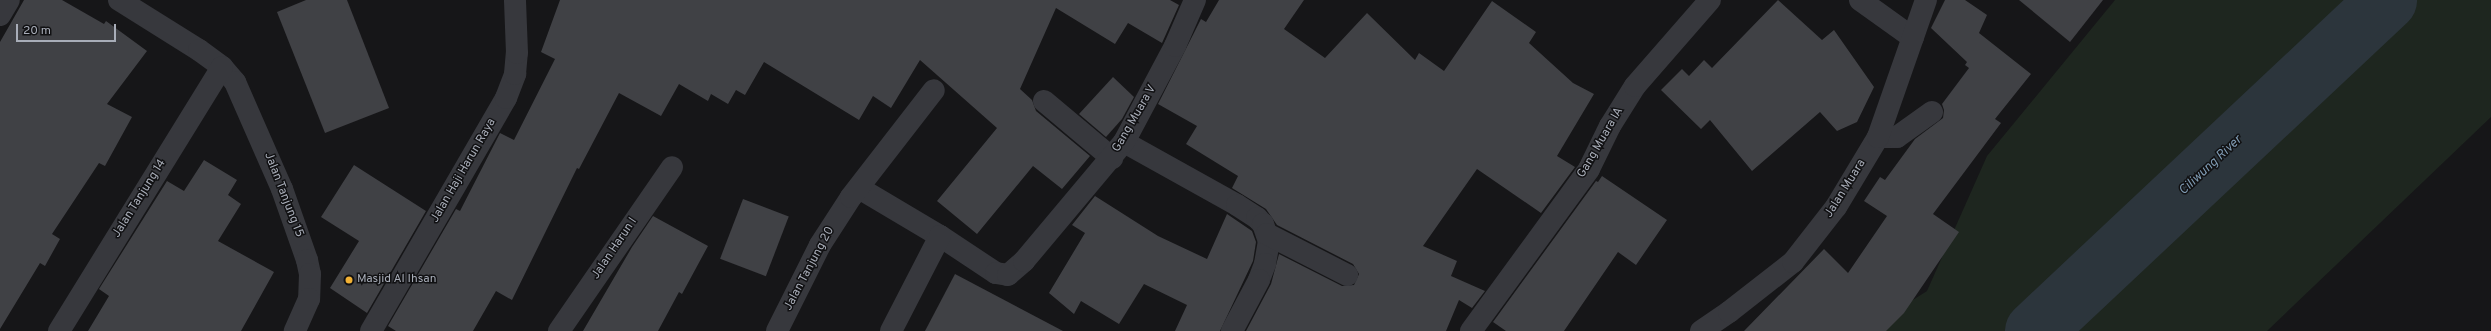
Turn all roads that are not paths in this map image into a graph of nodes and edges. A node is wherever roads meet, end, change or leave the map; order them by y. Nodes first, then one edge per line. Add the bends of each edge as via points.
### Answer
1 (9, 0) edge
2 (119, 0) edge
3 (515, 0) edge
4 (1195, 0) edge
5 (1710, 0) edge
6 (1860, 0) edge
7 (1926, 0) edge
8 (0, 15) edge
9 (1913, 38) junction
10 (222, 67) junction
11 (934, 90) dead end
12 (1044, 101) dead end
13 (1932, 112) dead end
14 (1878, 136) junction
15 (1118, 150) junction
16 (672, 167) dead end
17 (859, 188) junction
18 (1267, 234) junction
19 (940, 236) junction
20 (1348, 275) dead end
21 (59, 331) edge
22 (295, 331) edge
23 (371, 331) edge
24 (559, 331) edge
25 (778, 331) edge
26 (891, 331) edge
27 (1232, 331) edge
28 (1471, 331) edge
29 (1701, 331) edge

1 - 8 street
2 - 10 street, Jalan Tanjung 15
3 - 23 street, Jalan Haji Harun Raya via 518,53 515,74 506,98
4 - 15 street, Gang Muara V via 1175,46
5 - 28 street, Gang Muara IA via 1635,86 1610,126 1589,169
6 - 9 street
7 - 9 street, Jalan Muara
9 - 14 street, Jalan Muara
10 - 21 street, Jalan Tanjung 14
10 - 22 street, Jalan Tanjung 15 via 234,82 253,121 282,189 307,260 310,274 309,299
11 - 17 street, Jalan Tanjung 20
12 - 15 street
13 - 14 street via 1897,137
14 - 29 street, Jalan Muara via 1836,207 1793,262
15 - 18 street via 1237,205 1257,218
15 - 19 street, Gang Muara V via 1016,268 996,273
16 - 24 street, Jalan Harun I
17 - 19 street
17 - 25 street, Jalan Tanjung 20 via 820,245
18 - 20 street
18 - 27 street via 1269,242 1260,280
19 - 26 street

